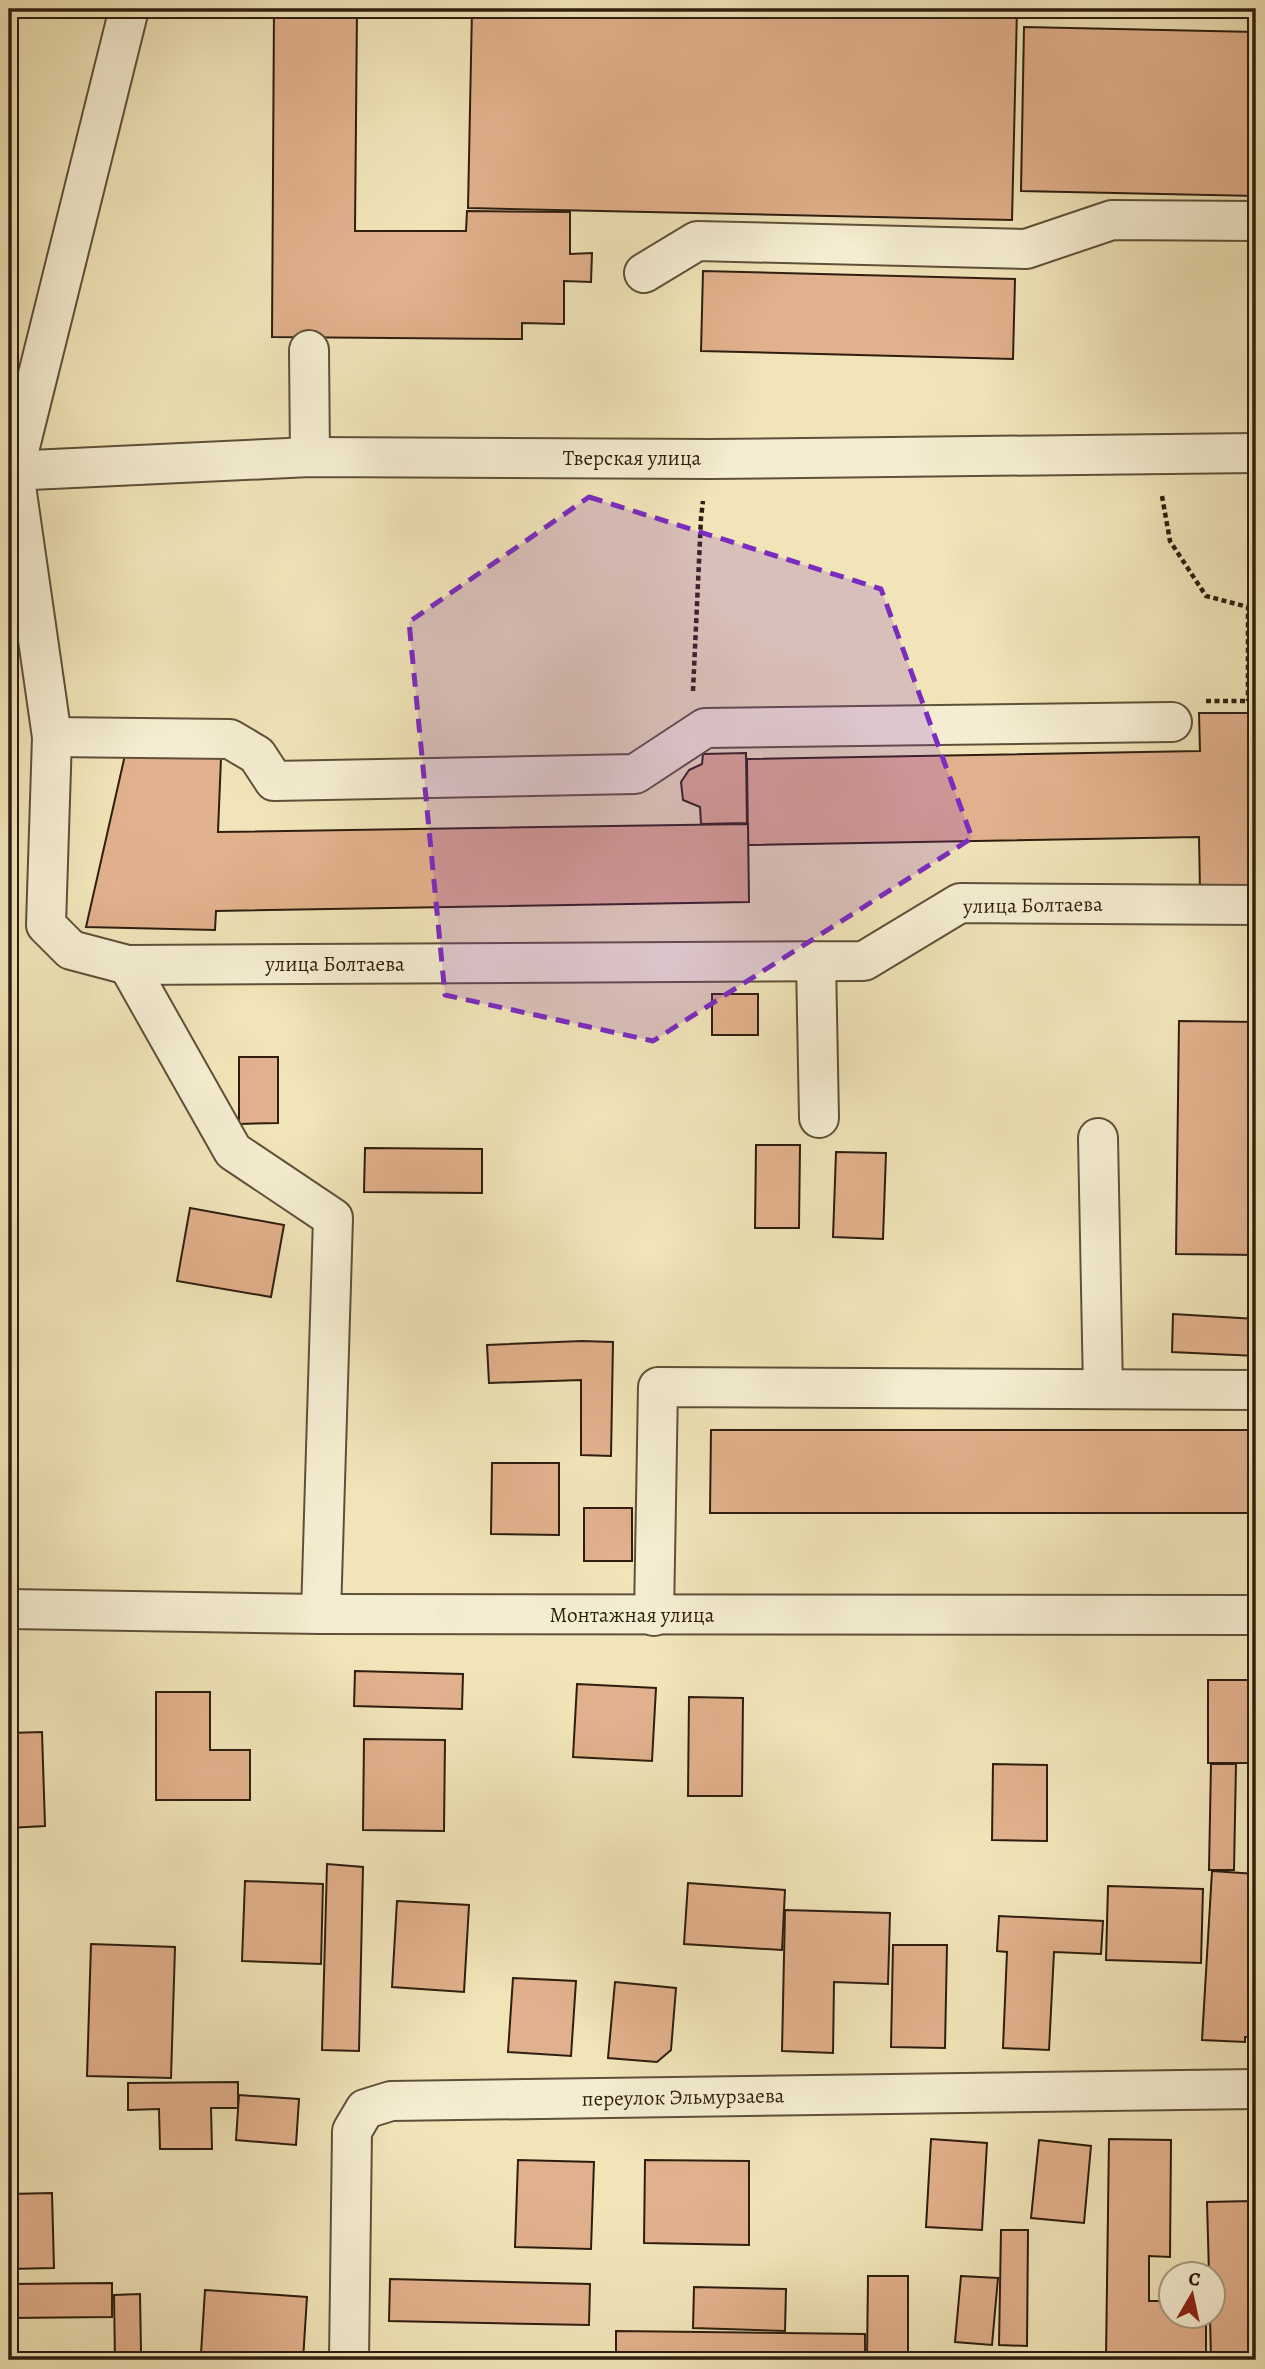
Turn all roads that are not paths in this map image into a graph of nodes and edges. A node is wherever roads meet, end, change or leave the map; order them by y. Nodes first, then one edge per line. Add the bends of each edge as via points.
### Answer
1 (129, 9) edge
2 (1256, 221) edge
3 (645, 273) dead end
4 (309, 350) dead end
5 (1256, 453) edge
6 (310, 457) junction
7 (10, 478) edge
8 (1171, 722) dead end
9 (52, 737) junction
10 (1256, 905) edge
11 (816, 961) junction
12 (128, 965) junction
13 (820, 1118) dead end
14 (1098, 1138) dead end
15 (1103, 1389) junction
16 (1256, 1390) edge
17 (9, 1609) edge
18 (321, 1614) junction
19 (1256, 1615) edge
20 (654, 1616) junction
21 (1256, 2089) edge
22 (349, 2360) edge

1 - 7 street
2 - 3 street via 1112,220 1026,248 697,241
4 - 6 street
5 - 6 street, Тверская улица via 710,459
6 - 7 street, Тверская улица
7 - 9 street, улица Болтаева
8 - 9 street via 705,728 635,774 288,781 274,781 257,755 230,739
9 - 12 street, улица Болтаева via 46,925 71,950
10 - 11 street, улица Болтаева via 960,903 864,961
11 - 12 street, улица Болтаева
11 - 13 street
12 - 18 street via 233,1151 333,1218
14 - 15 street
15 - 16 street
15 - 20 street via 658,1387
17 - 18 street, Монтажная улица
18 - 20 street, Монтажная улица
19 - 20 street, Монтажная улица
21 - 22 street, переулок Эльмурзаева via 391,2101 365,2109 352,2131

